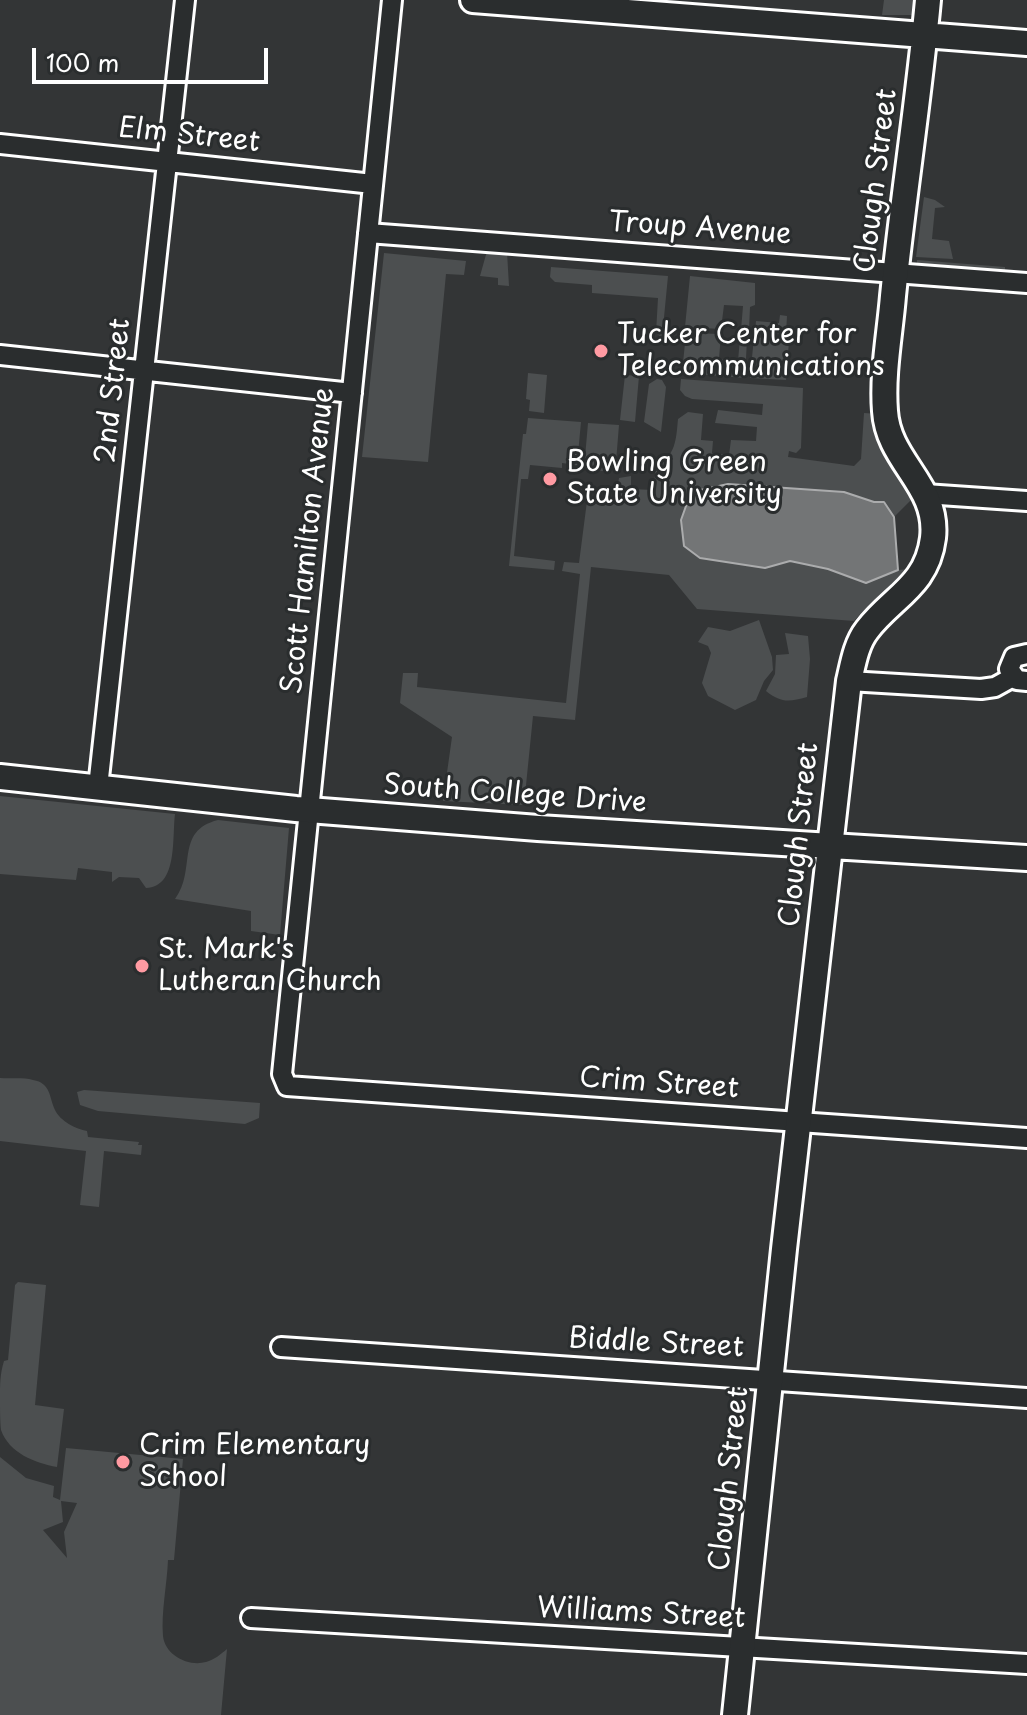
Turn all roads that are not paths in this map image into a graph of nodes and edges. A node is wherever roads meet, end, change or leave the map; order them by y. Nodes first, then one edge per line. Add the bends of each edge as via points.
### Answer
1 (185, 0) edge
2 (392, 0) edge
3 (473, 0) edge
4 (928, 0) edge
5 (925, 35) junction
6 (1027, 43) edge
7 (0, 144) edge
8 (167, 162) junction
9 (373, 184) junction
10 (368, 233) junction
11 (896, 273) junction
12 (1027, 283) edge
13 (0, 355) edge
14 (145, 371) junction
15 (352, 393) junction
16 (925, 494) junction
17 (1027, 501) edge
18 (1027, 654) edge
19 (1020, 679) edge
20 (849, 681) junction
21 (0, 777) edge
22 (98, 787) junction
23 (309, 810) junction
24 (829, 847) junction
25 (1027, 858) edge
26 (287, 1086) joint
27 (800, 1121) junction
28 (1027, 1138) edge
29 (281, 1347) dead end
30 (771, 1379) junction
31 (1027, 1398) edge
32 (251, 1618) dead end
33 (742, 1647) junction
34 (1027, 1664) edge
35 (735, 1715) edge

1 - 8 street, 2nd Street
2 - 9 street, Scott Hamilton Avenue
3 - 5 street
4 - 5 street, Clough Street
5 - 6 street
5 - 11 street, Clough Street
7 - 8 street, Elm Street
8 - 9 street, Elm Street
8 - 14 street, 2nd Street
9 - 10 street, Scott Hamilton Avenue
10 - 11 street, Troup Avenue
10 - 15 street, Scott Hamilton Avenue
11 - 12 street, Troup Avenue
11 - 16 street, Clough Street via 886,375 887,428 895,451
13 - 14 street
14 - 15 street
14 - 22 street, 2nd Street
15 - 23 street, Scott Hamilton Avenue
16 - 17 street
16 - 20 street, Clough Street via 933,519 928,559 903,596 862,637
18 - 19 street via 1011,660 1009,669
19 - 20 street via 981,689
20 - 24 street, Clough Street
21 - 22 street, South College Drive
22 - 23 street, South College Drive
23 - 24 street, South College Drive
23 - 26 street, Scott Hamilton Avenue via 282,1074
24 - 25 street, South College Drive
24 - 27 street, Clough Street
26 - 27 street, Crim Street
27 - 28 street, Crim Street
27 - 30 street, Clough Street
29 - 30 street, Biddle Street
30 - 31 street, Biddle Street
30 - 33 street, Clough Street
32 - 33 street, Williams Street
33 - 34 street, Williams Street
33 - 35 street, Clough Street

